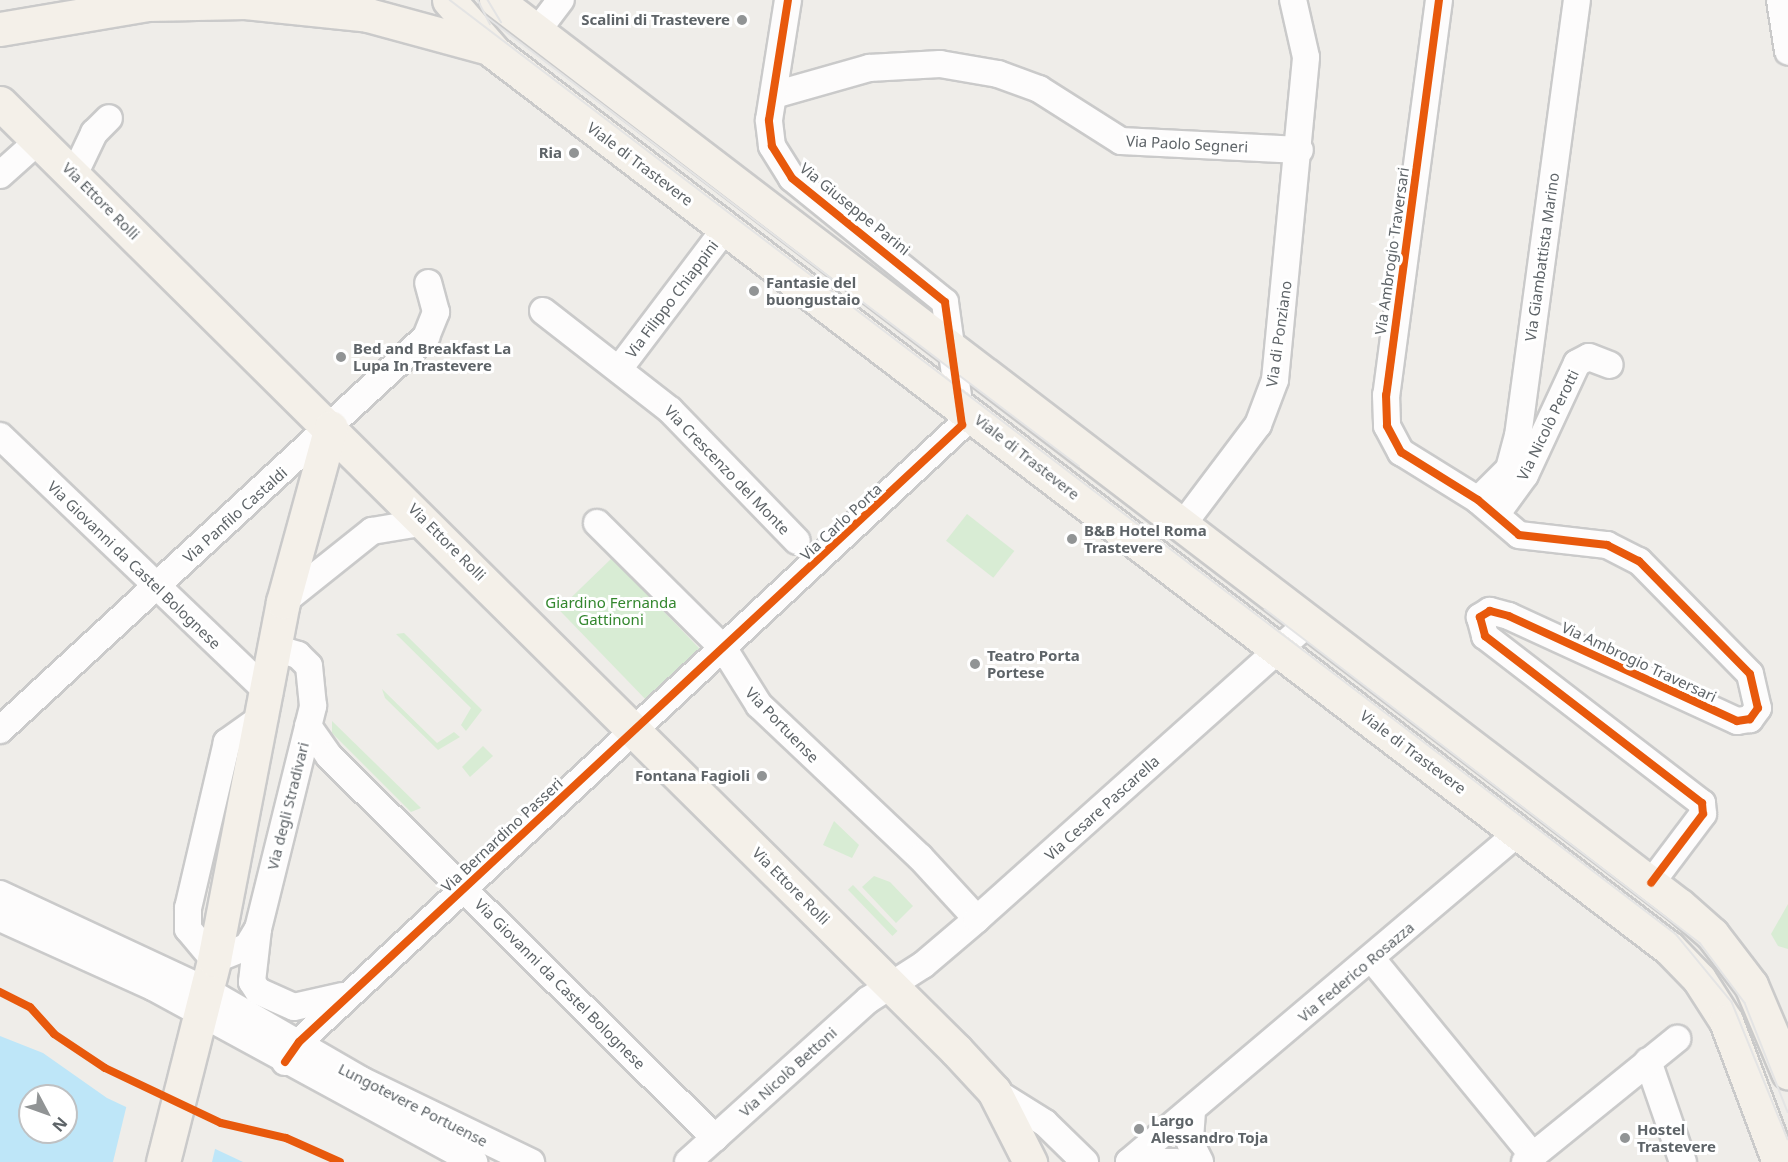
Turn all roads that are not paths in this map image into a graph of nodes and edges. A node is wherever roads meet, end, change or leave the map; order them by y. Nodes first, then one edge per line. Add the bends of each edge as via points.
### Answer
1 (386, 0) edge
2 (448, 0) edge
3 (561, 0) edge
4 (788, 0) edge
5 (1293, 0) edge
6 (1439, 0) edge
7 (1577, 0) edge
8 (1780, 0) edge
9 (343, 5) edge
10 (503, 9) edge
11 (2, 29) edge
12 (490, 49) junction
13 (1788, 51) edge
14 (774, 95) junction
15 (0, 103) edge
16 (109, 118) dead end
17 (38, 141) junction
18 (1300, 150) junction
19 (0, 175) edge
20 (74, 175) junction
21 (726, 229) junction
22 (428, 283) dead end
23 (543, 311) dead end
24 (955, 354) junction
25 (1610, 365) dead end
26 (619, 369) junction
27 (963, 408) junction
28 (331, 427) junction
29 (0, 436) edge
30 (1487, 507) junction
31 (426, 522) junction
32 (597, 523) dead end
33 (1181, 527) junction
34 (797, 541) dead end
35 (157, 586) junction
36 (283, 602) junction
37 (1309, 622) junction
38 (275, 648) junction
39 (724, 649) junction
40 (1279, 651) junction
41 (267, 704) junction
42 (308, 726) junction
43 (0, 730) edge
44 (636, 730) junction
45 (1519, 832) junction
46 (1651, 883) junction
47 (464, 888) junction
48 (0, 894) edge
49 (0, 918) edge
50 (977, 919) junction
51 (258, 928) junction
52 (1372, 959) junction
53 (890, 986) junction
54 (206, 989) junction
55 (354, 990) junction
56 (1677, 1039) dead end
57 (292, 1052) junction
58 (1648, 1061) junction
59 (1788, 1072) edge
60 (994, 1091) junction
61 (1192, 1111) junction
62 (715, 1138) junction
63 (1079, 1158) edge
64 (1529, 1159) edge
65 (163, 1162) edge
66 (474, 1162) edge
67 (531, 1162) edge
68 (688, 1162) edge
69 (1030, 1162) edge
70 (1129, 1162) edge
71 (1176, 1162) edge
72 (1200, 1162) edge
73 (1683, 1162) edge
74 (1779, 1162) edge

1 - 9 main road
2 - 12 main road
3 - 10 street
4 - 14 street, Via Giuseppe Parini
5 - 18 street, Via di Ponziano via 1305,45
6 - 30 street, Via Ambrogio Traversari via 1384,414 1401,452
7 - 30 street, Via Giambattista Marino via 1518,436 1509,469
8 - 13 street
9 - 11 main road via 182,2
9 - 12 main road
10 - 12 street
10 - 24 main road
12 - 21 main road, Viale di Trastevere
14 - 18 street, Via Paolo Segneri via 869,68 940,64 998,74 1039,89 1121,141
14 - 24 street, Via Giuseppe Parini via 770,140 784,168 939,295 951,320
15 - 17 main road, Via Ettore Rolli
16 - 20 street via 93,133
17 - 19 street
17 - 20 main road, Via Ettore Rolli
18 - 33 street, Via di Ponziano via 1270,397 1258,425
20 - 28 main road, Via Ettore Rolli
21 - 26 street, Via Filippo Chiappini
21 - 27 main road, Viale di Trastevere
22 - 28 street, Via Panfilo Castaldi via 436,312 433,329
23 - 26 street, Via Crescenzo del Monte
24 - 27 street, Viale di Trastevere
24 - 33 main road
25 - 30 street, Via Nicolò Perotti via 1589,357 1577,363 1525,475
26 - 34 street, Via Crescenzo del Monte via 686,425
27 - 39 street, Via Carlo Porta via 958,430
27 - 40 main road, Viale di Trastevere
28 - 31 main road, Via Ettore Rolli
28 - 35 street, Via Panfilo Castaldi
28 - 36 main road
29 - 35 street, Via Giovanni da Castel Bolognese
30 - 46 street, Via Ambrogio Traversari via 1523,536 1607,545 1632,556 1738,658 1753,680 1756,712 1737,721 1514,618 1490,611 1480,617 1485,636 1702,803 1703,814
31 - 36 street via 393,524 366,534
31 - 44 main road, Via Ettore Rolli
32 - 39 street, Via Portuense
33 - 37 main road
35 - 41 street, Via Giovanni da Castel Bolognese
35 - 43 street, Via Panfilo Castaldi
36 - 38 main road
37 - 40 street, Via Cesare Pascarella
37 - 46 main road
38 - 41 main road
38 - 42 street, Via degli Stradivari via 298,655 311,671 315,691
39 - 44 street, Via Bernardino Passeri
39 - 50 street, Via Portuense via 759,705 920,857
40 - 45 main road, Viale di Trastevere
40 - 50 street, Via Cesare Pascarella
41 - 54 main road
42 - 47 street, Via Giovanni da Castel Bolognese via 320,746
42 - 51 street, Via degli Stradivari
44 - 47 street, Via Bernardino Passeri
44 - 53 main road, Via Ettore Rolli
45 - 52 street, Via Federico Rosazza
45 - 74 main road, Viale di Trastevere via 1654,934 1699,979 1732,1034
46 - 59 main road via 1712,934 1738,966 1759,999
47 - 55 street, Via Bernardino Passeri
47 - 62 street, Via Giovanni da Castel Bolognese
48 - 54 street
49 - 54 street via 153,987
50 - 53 street, Via Cesare Pascarella
51 - 54 street, Via degli Stradivari via 247,946
51 - 55 street via 252,982 263,994 303,1007
52 - 61 street, Via Federico Rosazza
52 - 64 street
53 - 60 main road
53 - 62 street, Via Nicolò Bettoni
54 - 57 street, Lungotevere Portuense
54 - 65 main road
55 - 57 street, Via Bernardino Passeri
56 - 58 street
57 - 66 street, Lungotevere Portuense
57 - 67 street, Lungotevere Portuense via 361,1080
58 - 64 street
58 - 73 street
60 - 63 street via 1045,1123
60 - 69 main road
61 - 70 street, Via Federico Rosazza
61 - 72 street via 1190,1142
62 - 68 street, Via Nicolò Bettoni
70 - 71 street

